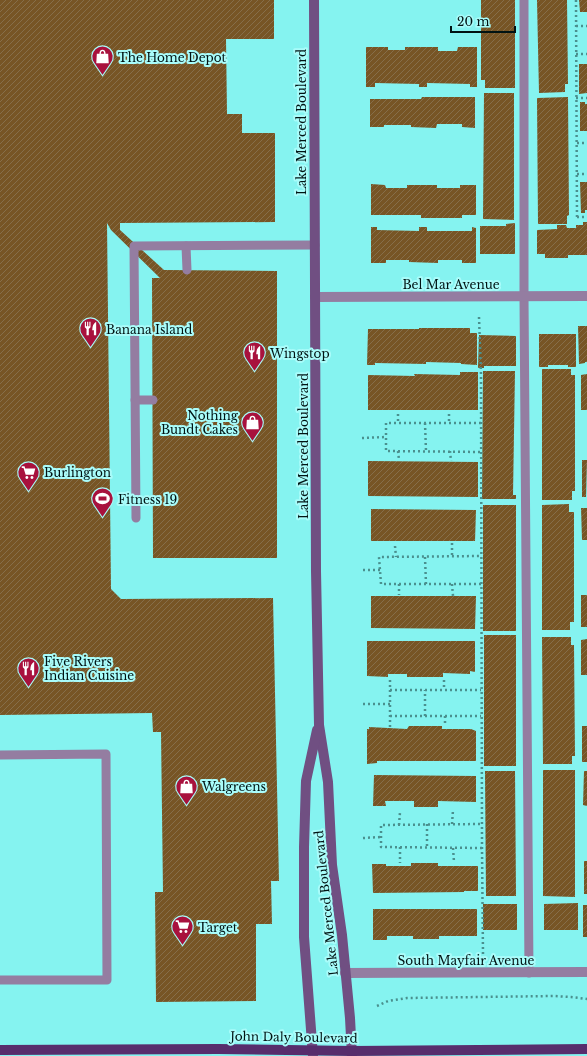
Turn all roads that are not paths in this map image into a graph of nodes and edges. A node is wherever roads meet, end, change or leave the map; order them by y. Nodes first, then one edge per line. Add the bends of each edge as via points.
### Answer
1 (314, 0) edge
2 (524, 0) edge
3 (315, 245) junction
4 (186, 246) junction
5 (187, 270) dead end
6 (587, 296) edge
7 (315, 297) junction
8 (524, 297) junction
9 (135, 400) junction
10 (153, 400) dead end
11 (136, 518) dead end
12 (319, 725) junction
13 (0, 756) edge
14 (587, 972) edge
15 (345, 973) junction
16 (529, 973) junction
17 (0, 980) edge
18 (587, 1049) edge
19 (0, 1050) edge
20 (312, 1053) edge
21 (352, 1053) edge

1 - 3 street, Lake Merced Boulevard
2 - 8 lane
3 - 4 lane
3 - 7 street, Lake Merced Boulevard
4 - 5 lane
4 - 9 lane via 134,246
6 - 8 street, Bel Mar Avenue
7 - 8 street, Bel Mar Avenue
7 - 12 street, Lake Merced Boulevard
8 - 16 lane
9 - 10 lane
9 - 11 lane
12 - 15 street, Lake Merced Boulevard via 328,782 332,865
12 - 20 street, Lake Merced Boulevard via 306,782 304,919
13 - 17 lane via 106,754 107,980
14 - 16 street, South Mayfair Avenue
15 - 16 street, South Mayfair Avenue
15 - 21 street, Lake Merced Boulevard
18 - 21 main road, John Daly Boulevard
19 - 20 main road, John Daly Boulevard via 218,1049
20 - 21 main road, John Daly Boulevard

